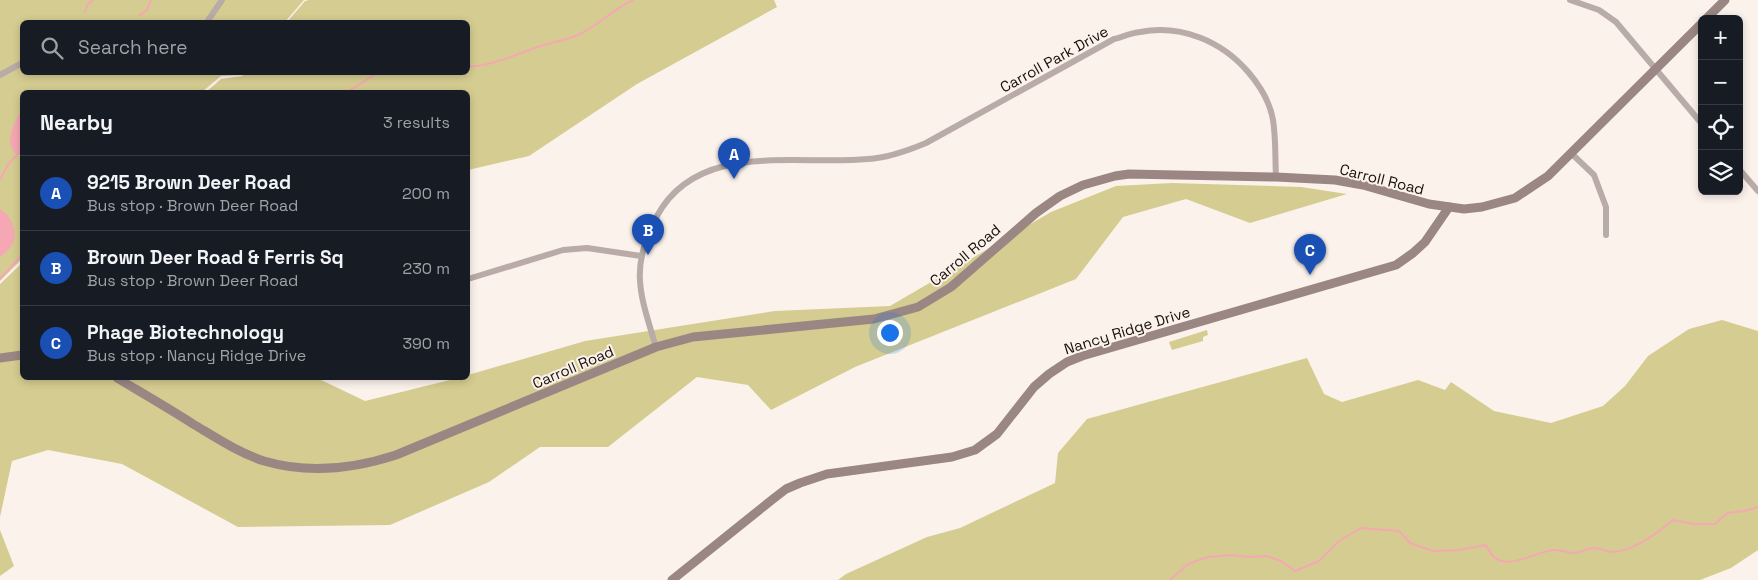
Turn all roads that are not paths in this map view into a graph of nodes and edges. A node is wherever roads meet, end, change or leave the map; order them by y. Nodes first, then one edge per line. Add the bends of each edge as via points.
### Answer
1 (222, 0) edge
2 (1570, 0) edge
3 (1724, 0) edge
4 (1710, 15) edge
5 (208, 20) edge
6 (1698, 27) edge
7 (20, 64) edge
8 (1656, 69) junction
9 (0, 75) edge
10 (1698, 119) edge
11 (1572, 154) junction
12 (1743, 174) edge
13 (1276, 177) junction
14 (1758, 191) edge
15 (1448, 207) junction
16 (1606, 235) dead end
17 (640, 256) junction
18 (470, 278) edge
19 (656, 347) junction
20 (20, 355) edge
21 (0, 358) edge
22 (120, 380) edge
23 (672, 580) edge

1 - 5 street
2 - 8 street via 1598,10 1616,22
3 - 4 main road
6 - 8 main road, Carroll Road
7 - 9 street
8 - 10 street
8 - 11 main road, Carroll Road
11 - 15 main road, Carroll Road via 1548,176 1515,198 1482,207
11 - 16 street via 1594,175 1606,207
12 - 14 street
13 - 15 main road, Carroll Road via 1335,180
13 - 17 street, Carroll Park Drive via 1273,118 1261,87 1238,61 1228,52 1190,33 1140,31 1114,39 926,143 899,154 868,160 744,161 704,172 679,189 661,208 646,236
13 - 19 main road, Carroll Road via 1115,176 1060,196 951,286 918,307 874,319 693,337
15 - 23 main road, Nancy Ridge Drive via 1425,242 1396,265 1067,362 1034,387 997,434 975,450 952,457 828,474 786,489
17 - 18 street via 587,248 563,250
17 - 19 street, Carroll Park Drive via 642,302
19 - 22 main road, Carroll Road via 396,455 368,464 331,469 264,461 225,443
20 - 21 main road

